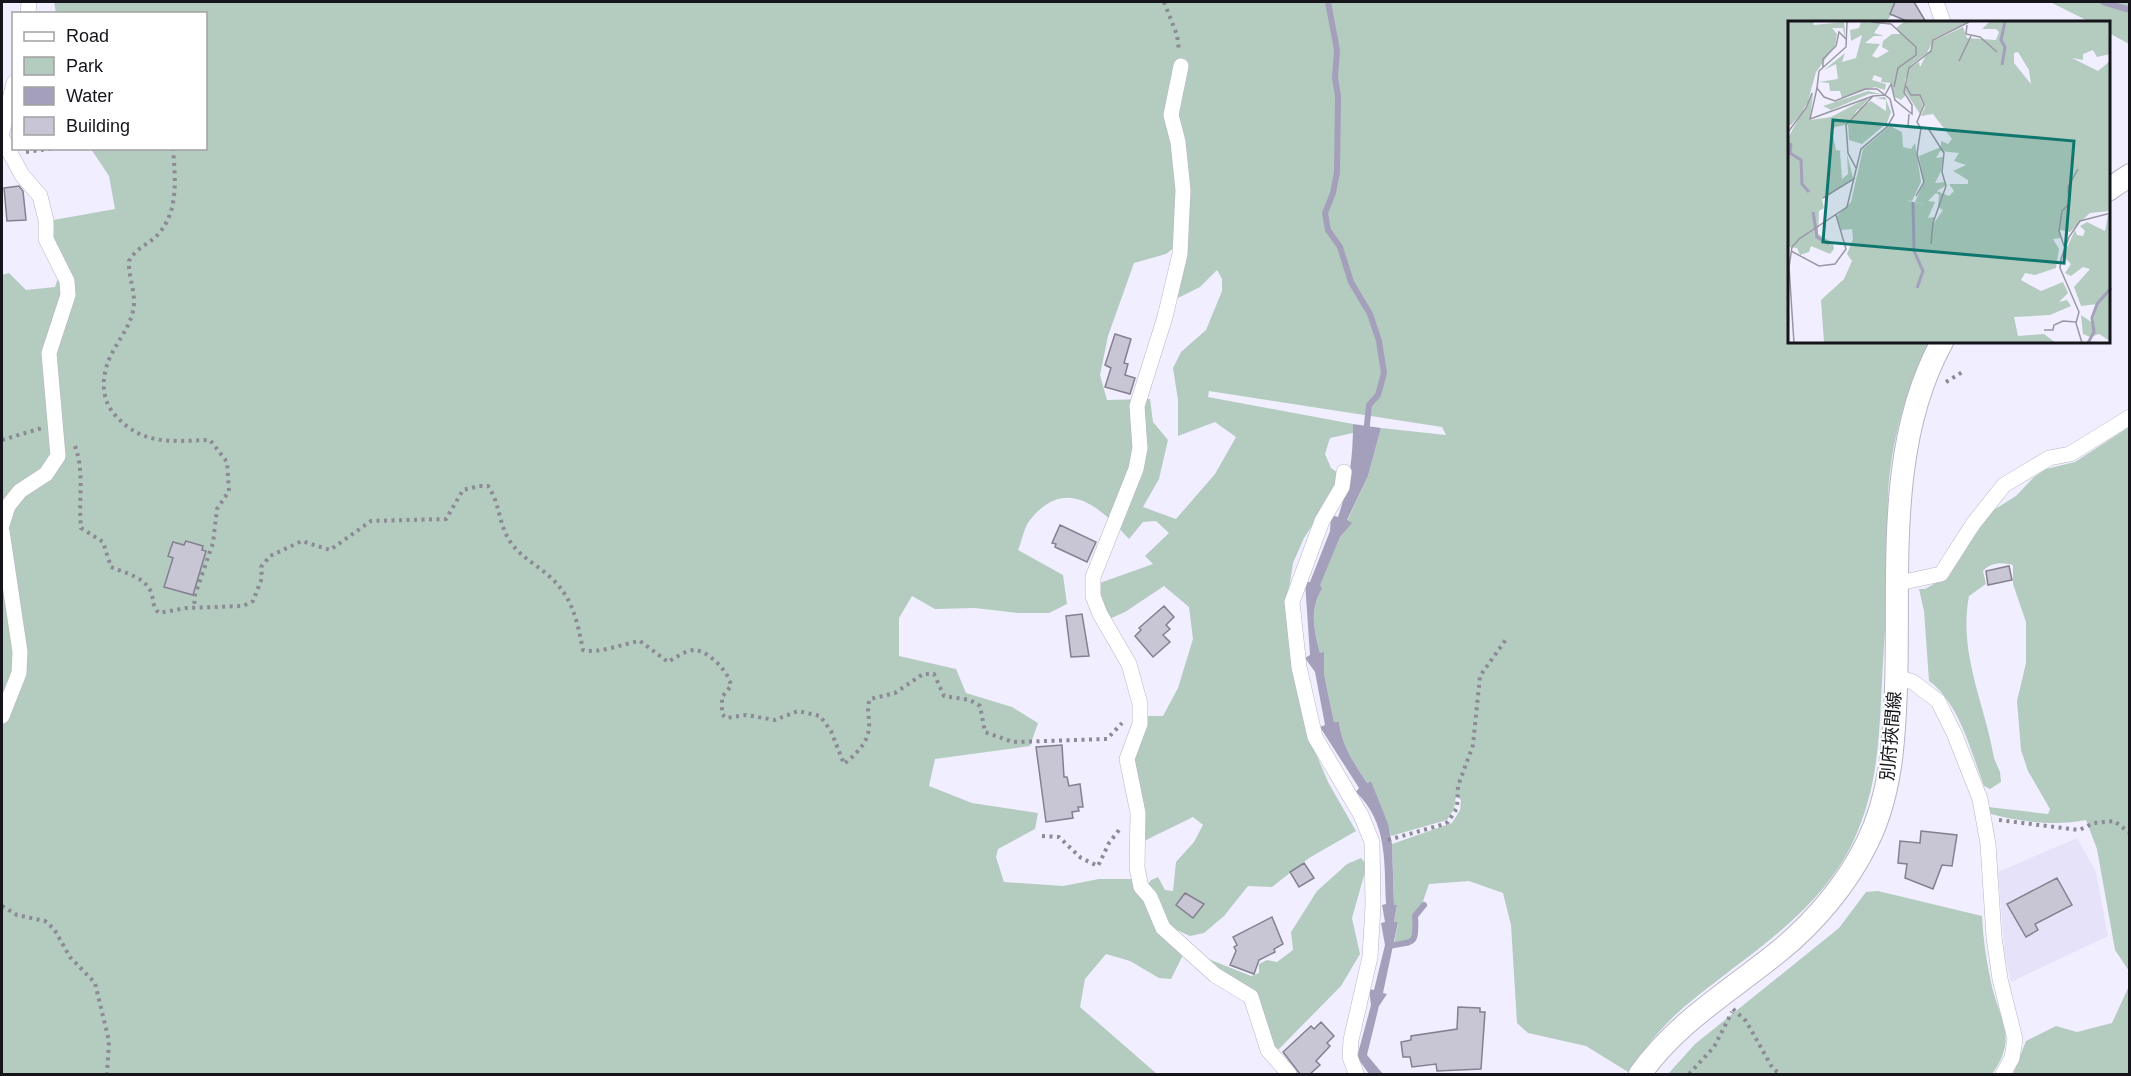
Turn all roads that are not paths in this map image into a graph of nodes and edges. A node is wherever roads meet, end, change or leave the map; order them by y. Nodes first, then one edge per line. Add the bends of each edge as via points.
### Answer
1 (1936, 2) edge
2 (1943, 21) edge
3 (1181, 66) road end
4 (12, 92) edge
5 (2, 132) edge
6 (2, 138) edge
7 (2130, 175) edge
8 (2110, 189) edge
9 (1941, 344) edge
10 (2130, 417) edge
11 (1344, 472) dead end
12 (2, 525) edge
13 (2, 531) edge
14 (1899, 583) junction
15 (1896, 677) junction
16 (2, 716) edge
17 (1289, 1074) edge
18 (1355, 1074) edge
19 (1640, 1074) edge
20 (2003, 1074) edge

1 - 2 street
3 - 17 street via 1171,115 1183,190 1180,254 1137,406 1140,448 1136,469 1092,586 1100,614 1129,664 1140,704 1140,724 1127,759 1138,813 1137,868 1141,887 1163,928 1207,969 1251,997 1268,1050
4 - 5 street
6 - 12 street via 22,175 40,196 46,239 68,295 49,353 58,456 46,474 20,491 8,506
7 - 8 main road
9 - 14 main road, 別府挾間線 via 1930,365 1905,460
10 - 14 street via 2070,454 2049,458 2004,485 1941,574
11 - 18 street via 1342,487 1322,521 1292,602 1299,667 1315,737 1361,815 1372,842 1370,957 1351,1040
13 - 16 street via 20,652 19,673
14 - 15 main road, 別府挾間線
15 - 19 main road, 別府挾間線 via 1890,775 1867,843 1849,874 1805,927 1685,1023
15 - 20 street via 1913,682 1938,701 1980,799 2000,979 2015,1039 2012,1058

